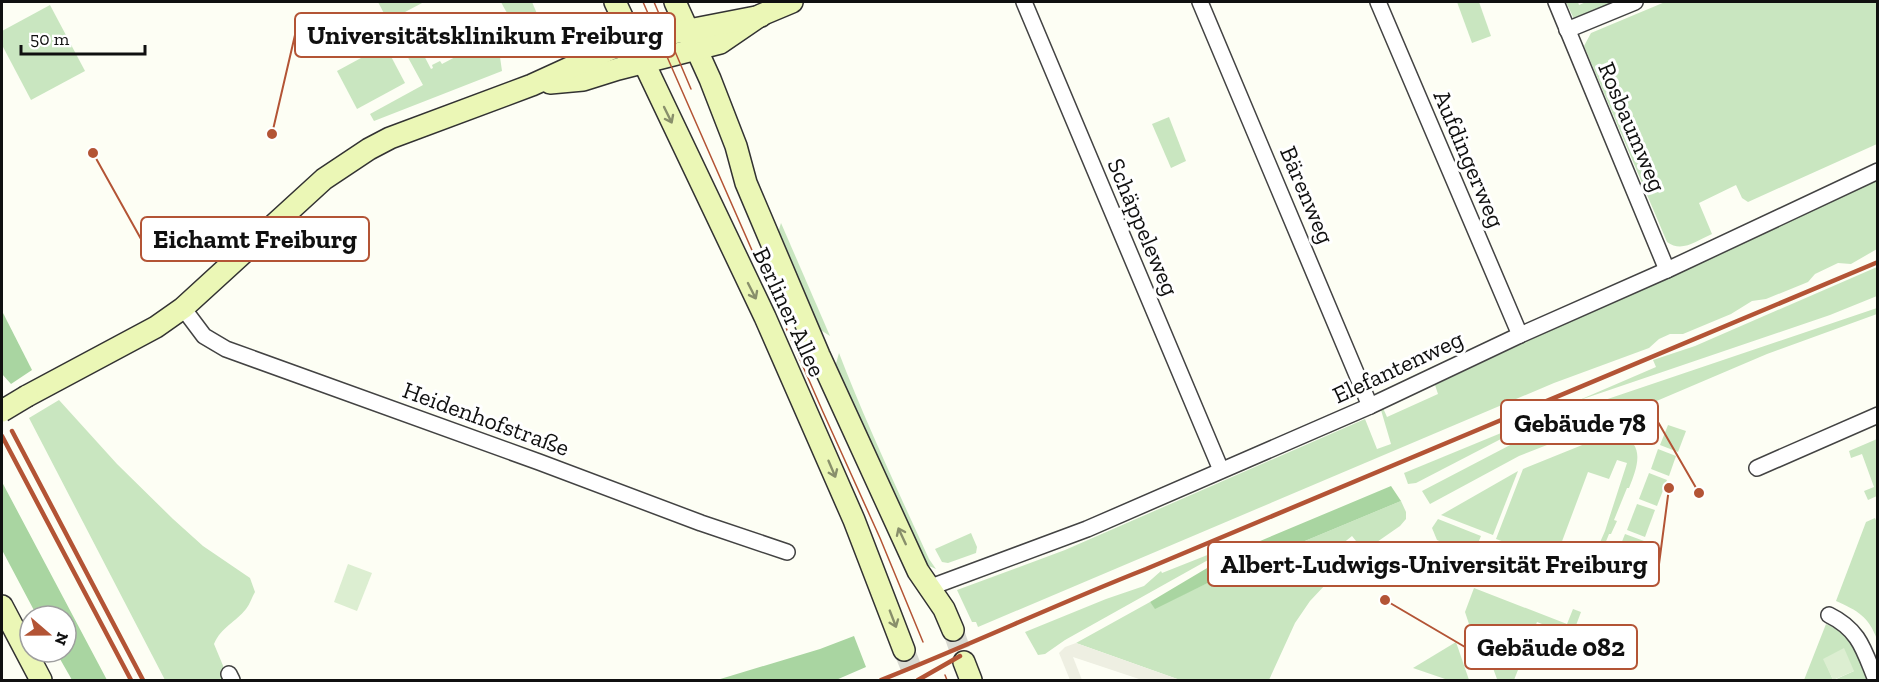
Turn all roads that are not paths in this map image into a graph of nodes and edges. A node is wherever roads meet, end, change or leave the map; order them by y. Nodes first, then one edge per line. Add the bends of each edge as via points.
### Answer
1 (615, 2) edge
2 (675, 2) edge
3 (792, 2) edge
4 (1024, 2) edge
5 (1200, 2) edge
6 (1378, 2) edge
7 (1556, 2) edge
8 (1635, 2) edge
9 (1567, 30) junction
10 (692, 39) junction
11 (634, 42) junction
12 (644, 62) junction
13 (532, 85) junction
14 (1878, 171) edge
15 (1666, 270) junction
16 (183, 308) junction
17 (1520, 335) junction
18 (1370, 406) junction
19 (2, 411) edge
20 (1878, 415) edge
21 (1757, 468) dead end
22 (1221, 470) junction
23 (787, 552) dead end
24 (931, 587) junction
25 (2, 606) edge
26 (1829, 615) dead end
27 (953, 630) tunnel mouth
28 (904, 650) tunnel mouth
29 (41, 681) edge
30 (1876, 681) edge

1 - 11 main road, Berliner Allee
2 - 10 main road, Berliner Allee
3 - 10 main road
4 - 22 street, Schäppeleweg
5 - 18 street, Bärenweg
6 - 17 street, Aufdingerweg
7 - 9 street, Rosbaumweg
8 - 9 street
9 - 15 street, Rosbaumweg
10 - 11 main road
10 - 12 main road
24 -> 10 main road, Berliner Allee via 918,571 784,274
11 - 12 main road, Berliner Allee
11 - 13 main road
12 - 13 main road via 583,80
12 -> 28 main road, Berliner Allee via 770,327 854,520
13 - 16 main road via 390,138 354,158 324,179
14 - 15 street, Elefantenweg
15 - 17 street, Elefantenweg
16 - 19 main road, bridge via 156,327
16 - 23 street, Heidenhofstraße via 204,336 226,349
17 - 18 street, Elefantenweg
18 - 22 street, Elefantenweg
20 - 21 street
22 - 24 street, Elefantenweg via 1087,529
24 - 27 main road, Berliner Allee
25 - 29 main road
26 - 30 street via 1855,633

